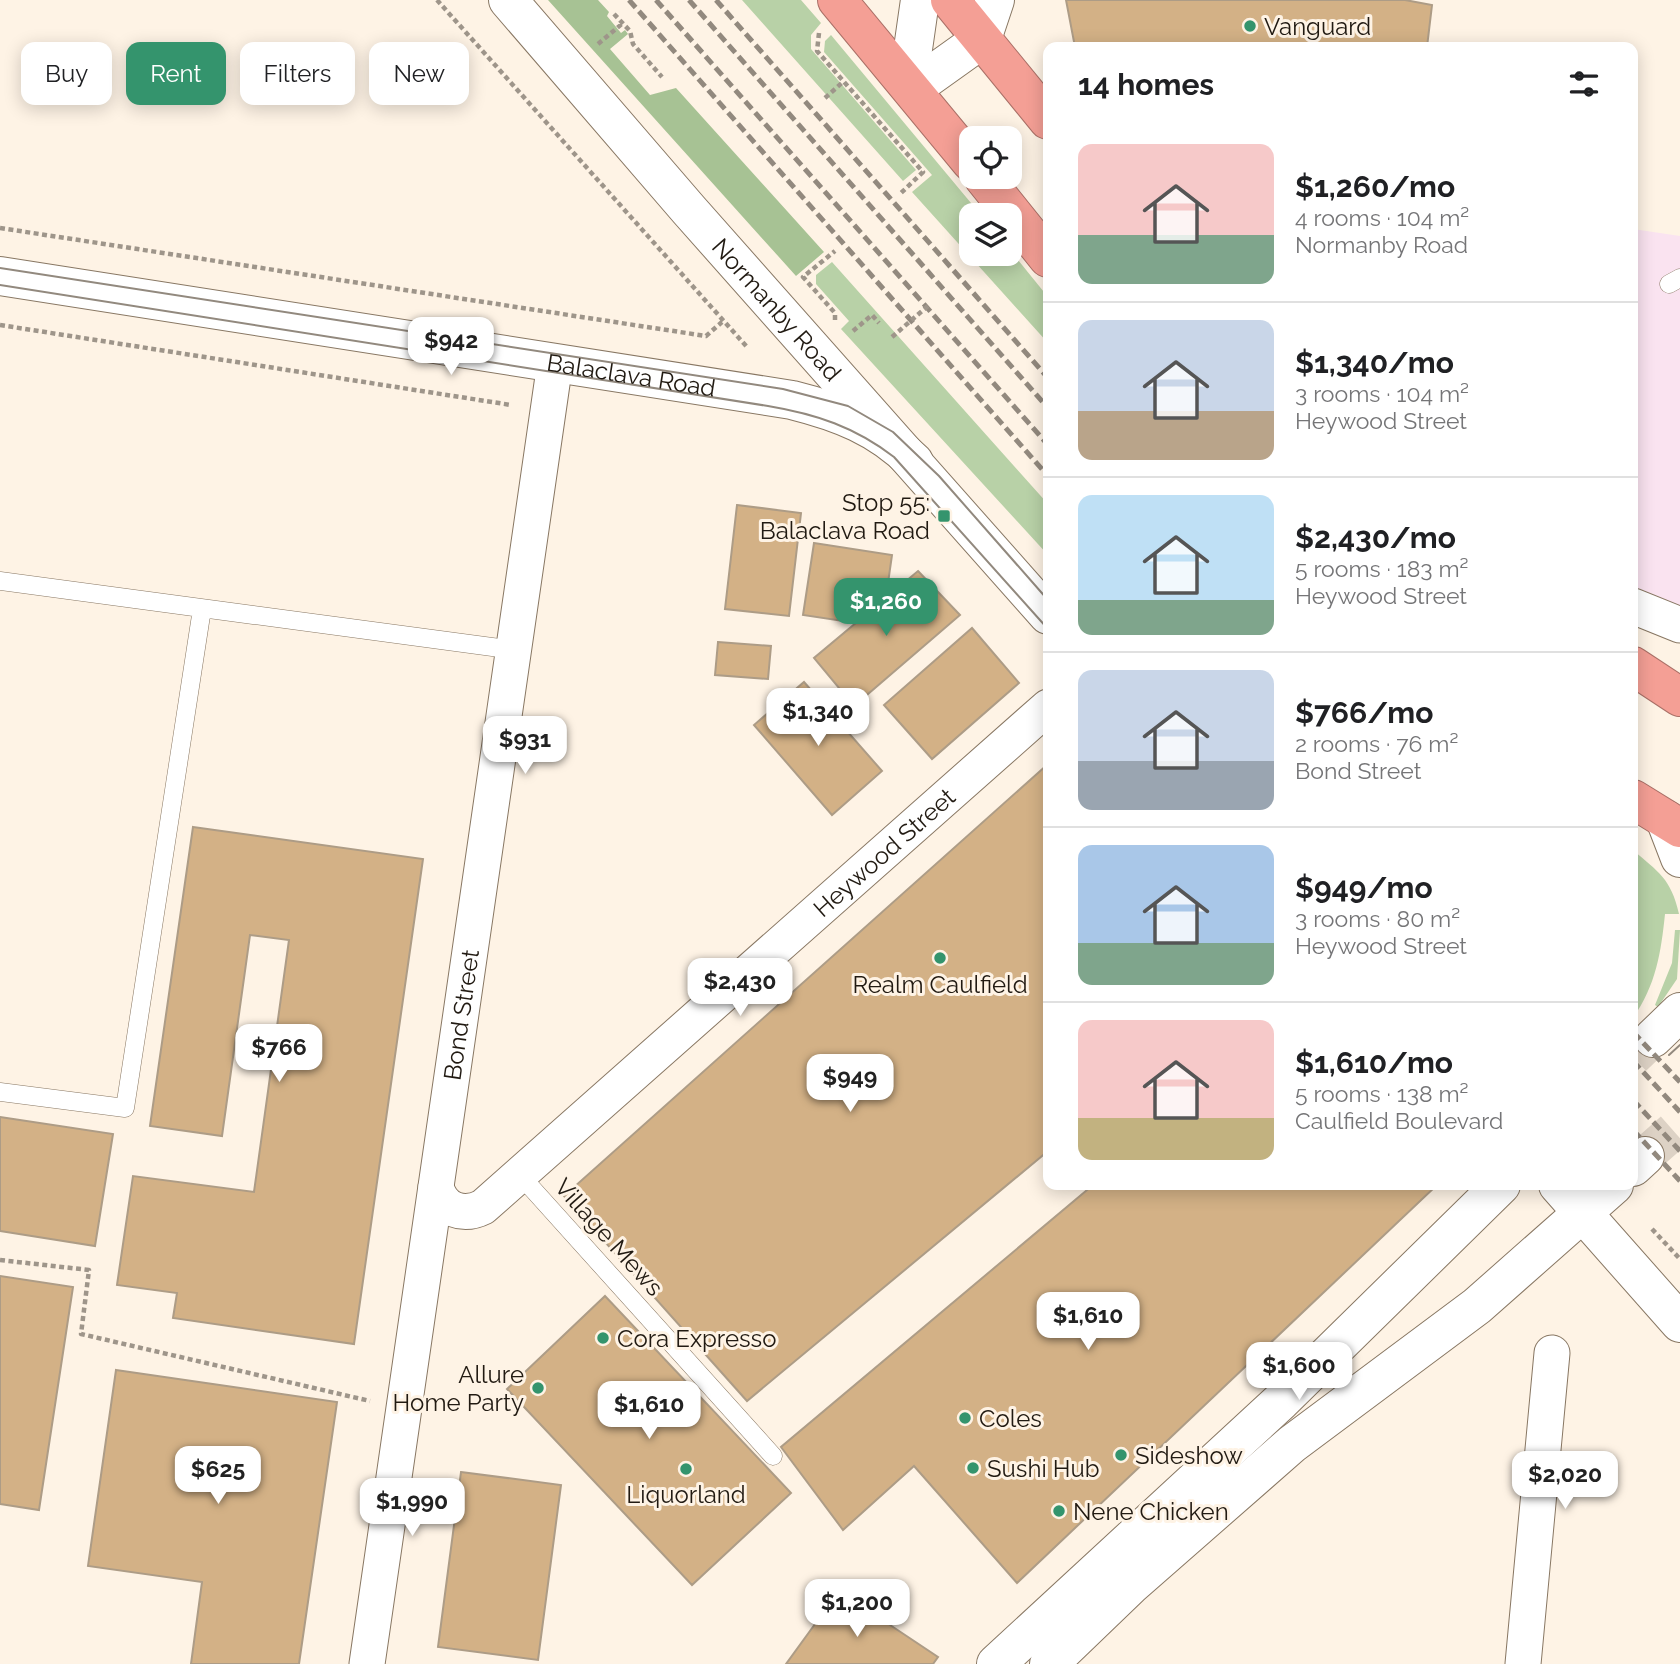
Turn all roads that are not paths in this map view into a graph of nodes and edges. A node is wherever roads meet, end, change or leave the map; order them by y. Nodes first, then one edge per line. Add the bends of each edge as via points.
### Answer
1 (508, 0) edge
2 (920, 0) edge
3 (950, 0) edge
4 (995, 0) edge
5 (831, 14) edge
6 (982, 39) junction
7 (910, 87) junction
8 (1043, 114) edge
9 (959, 147) edge
10 (993, 189) edge
11 (1043, 252) edge
12 (0, 276) edge
13 (555, 363) junction
14 (914, 462) junction
15 (0, 581) edge
16 (1638, 608) edge
17 (202, 609) junction
18 (1043, 609) edge
19 (1680, 625) edge
20 (515, 650) junction
21 (1638, 669) edge
22 (1680, 696) edge
23 (1043, 711) edge
24 (1638, 802) edge
25 (1673, 824) edge
26 (1680, 858) edge
27 (0, 1092) edge
28 (520, 1175) junction
29 (436, 1186) junction
30 (1497, 1190) edge
31 (1562, 1190) edge
32 (1608, 1190) edge
33 (1582, 1213) junction
34 (1680, 1323) edge
35 (1552, 1353) dead end
36 (773, 1456) dead end
37 (367, 1664) edge
38 (996, 1664) edge
39 (1049, 1664) edge
40 (1523, 1664) edge

1 - 14 street, Normanby Road
2 - 7 street
3 - 6 highway
4 - 6 street
5 - 7 highway
6 - 7 street
6 - 8 highway
7 - 9 highway
10 - 11 highway
12 - 13 street, Balaclava Road
13 - 14 street, Balaclava Road via 824,408 882,434
13 - 20 street, Bond Street
14 - 18 street, Normanby Road
15 - 17 lane
16 - 19 street
17 - 20 lane
17 - 27 lane via 125,1108
20 - 29 street, Bond Street
21 - 22 highway
23 - 28 street, Heywood Street
24 - 25 highway
25 - 26 street
28 - 29 street, Heywood Street via 471,1212 449,1207
28 - 36 lane, Village Mews
29 - 37 street, Bond Street
30 - 38 street via 1281,1401
31 - 33 street
32 - 33 street
33 - 34 street
33 - 39 street via 1443,1334 1292,1444
35 - 40 street

